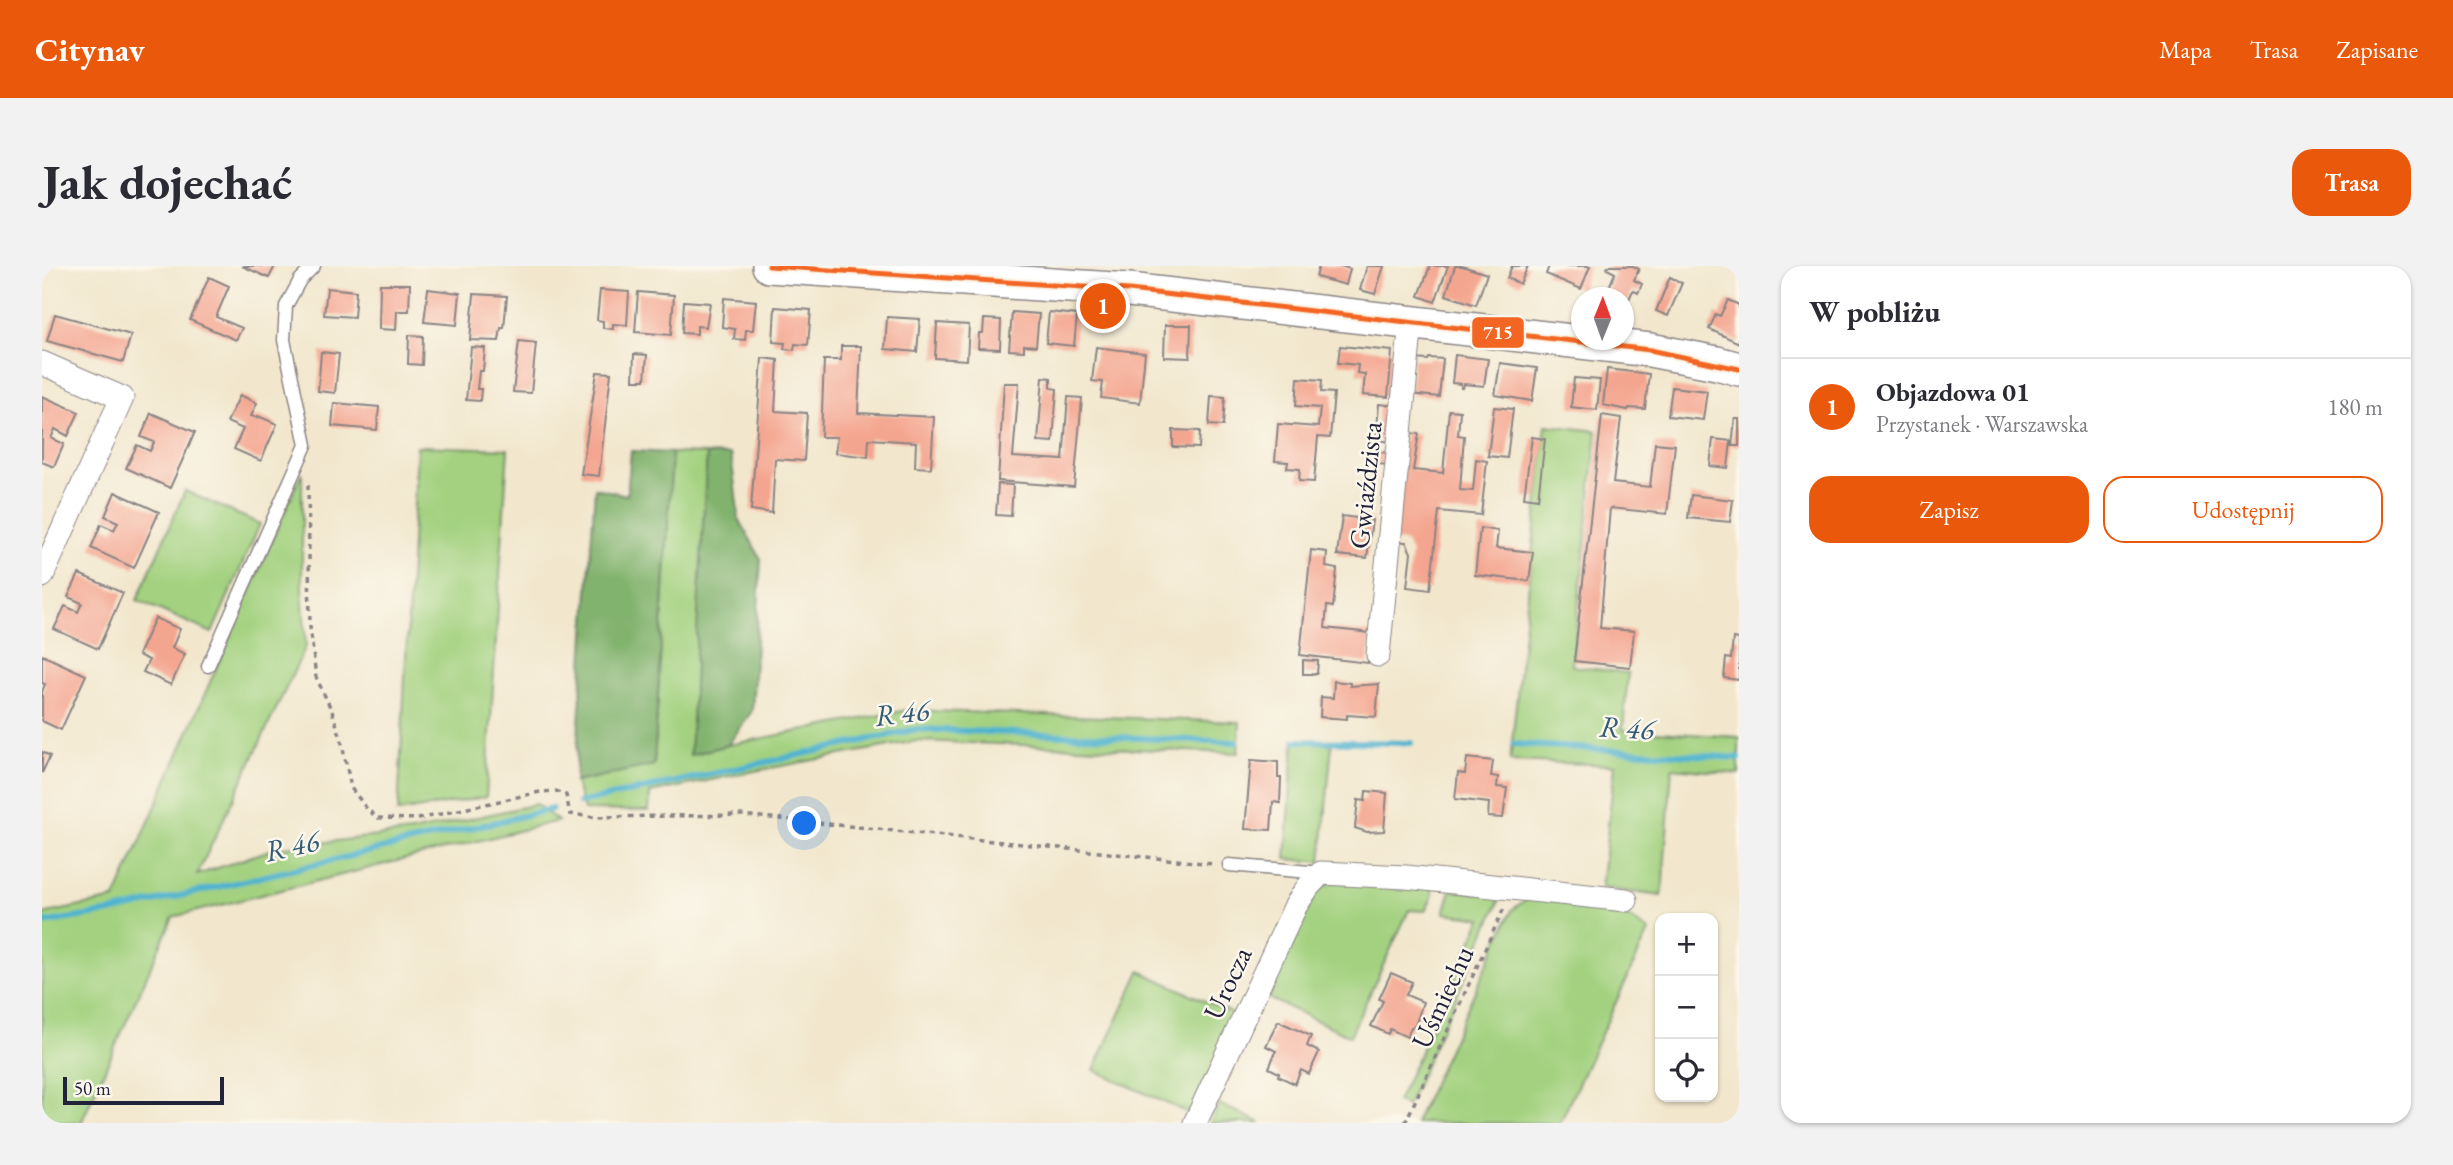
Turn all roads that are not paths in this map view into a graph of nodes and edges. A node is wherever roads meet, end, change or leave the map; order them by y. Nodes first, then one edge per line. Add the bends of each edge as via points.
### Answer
1 (314, 266) edge
2 (769, 266) edge
3 (1411, 322) junction
4 (42, 363) edge
5 (1739, 369) edge
6 (42, 576) edge
7 (1378, 655) dead end
8 (208, 666) dead end
9 (1229, 866) road end
10 (1321, 873) junction
11 (1626, 900) dead end
12 (1195, 1123) edge

1 - 8 lane via 286,306 284,340 306,444
2 - 3 street via 1129,290
3 - 5 street via 1650,350
3 - 7 street, Gwiaździsta
4 - 6 street via 121,398
9 - 10 lane
10 - 11 street via 1406,877
10 - 12 street, Urocza via 1296,905

